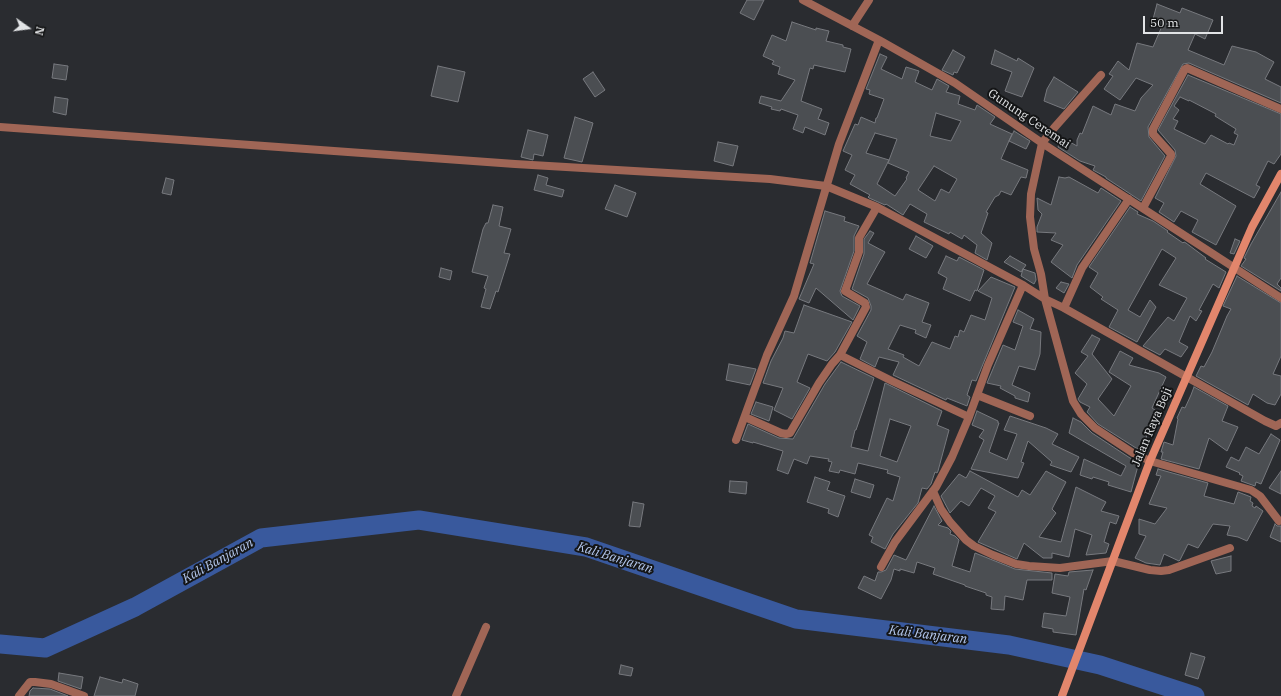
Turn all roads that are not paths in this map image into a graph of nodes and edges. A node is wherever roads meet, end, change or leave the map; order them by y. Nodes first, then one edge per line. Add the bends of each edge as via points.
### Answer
1 (803, 0) edge
2 (870, 0) edge
3 (852, 26) junction
4 (879, 40) junction
5 (1101, 74) dead end
6 (1281, 109) edge
7 (0, 127) edge
8 (1042, 143) junction
9 (1281, 174) edge
10 (826, 186) junction
11 (1129, 199) junction
12 (877, 207) junction
13 (1143, 208) junction
14 (1234, 268) junction
15 (1023, 286) junction
16 (1281, 298) edge
17 (1048, 300) junction
18 (1064, 308) junction
19 (840, 355) junction
20 (1186, 378) junction
21 (977, 395) junction
22 (1030, 416) dead end
23 (745, 417) junction
24 (969, 417) junction
25 (1281, 424) edge
26 (736, 440) dead end
27 (1150, 461) junction
28 (933, 491) junction
29 (1279, 521) dead end
30 (1230, 548) dead end
31 (1113, 561) junction
32 (881, 567) dead end
33 (486, 627) dead end
34 (19, 696) edge
35 (84, 696) edge
36 (456, 696) edge
37 (1062, 696) edge

1 - 3 street, Gunung Ceremai
2 - 3 street
3 - 4 street, Gunung Ceremai
4 - 8 street, Gunung Ceremai via 955,83
4 - 10 street via 839,144
5 - 8 street
6 - 13 street via 1185,69 1153,129 1153,134 1171,156
7 - 10 street via 770,179
8 - 11 street, Gunung Ceremai
8 - 17 street via 1031,194 1030,218 1034,249
9 - 14 street, Jalan Raya Beji via 1252,227
10 - 12 street
10 - 23 street via 794,296 767,355
11 - 13 street, Gunung Ceremai
11 - 18 street via 1082,268
12 - 15 street
12 - 19 street via 859,238 860,252 845,290 865,303 866,307
13 - 14 street, Gunung Ceremai
14 - 16 street, Gunung Ceremai
14 - 20 street, Jalan Raya Beji
15 - 17 street
15 - 21 street
17 - 18 street
17 - 27 street via 1068,386 1081,414 1101,432
18 - 20 street
19 - 23 street via 819,384 790,433 781,433
19 - 24 street
20 - 25 street via 1269,423 1276,426
20 - 27 street, Jalan Raya Beji
21 - 22 street
21 - 24 street
23 - 26 street
24 - 28 street via 952,457
27 - 29 street via 1251,490 1260,496
27 - 31 street, Jalan Raya Beji
28 - 31 street via 941,509 966,540 1016,564 1060,568
28 - 32 street via 895,542
30 - 31 street via 1161,571
31 - 37 street, Jalan Raya Beji
33 - 36 street
34 - 35 street via 30,682 51,684

